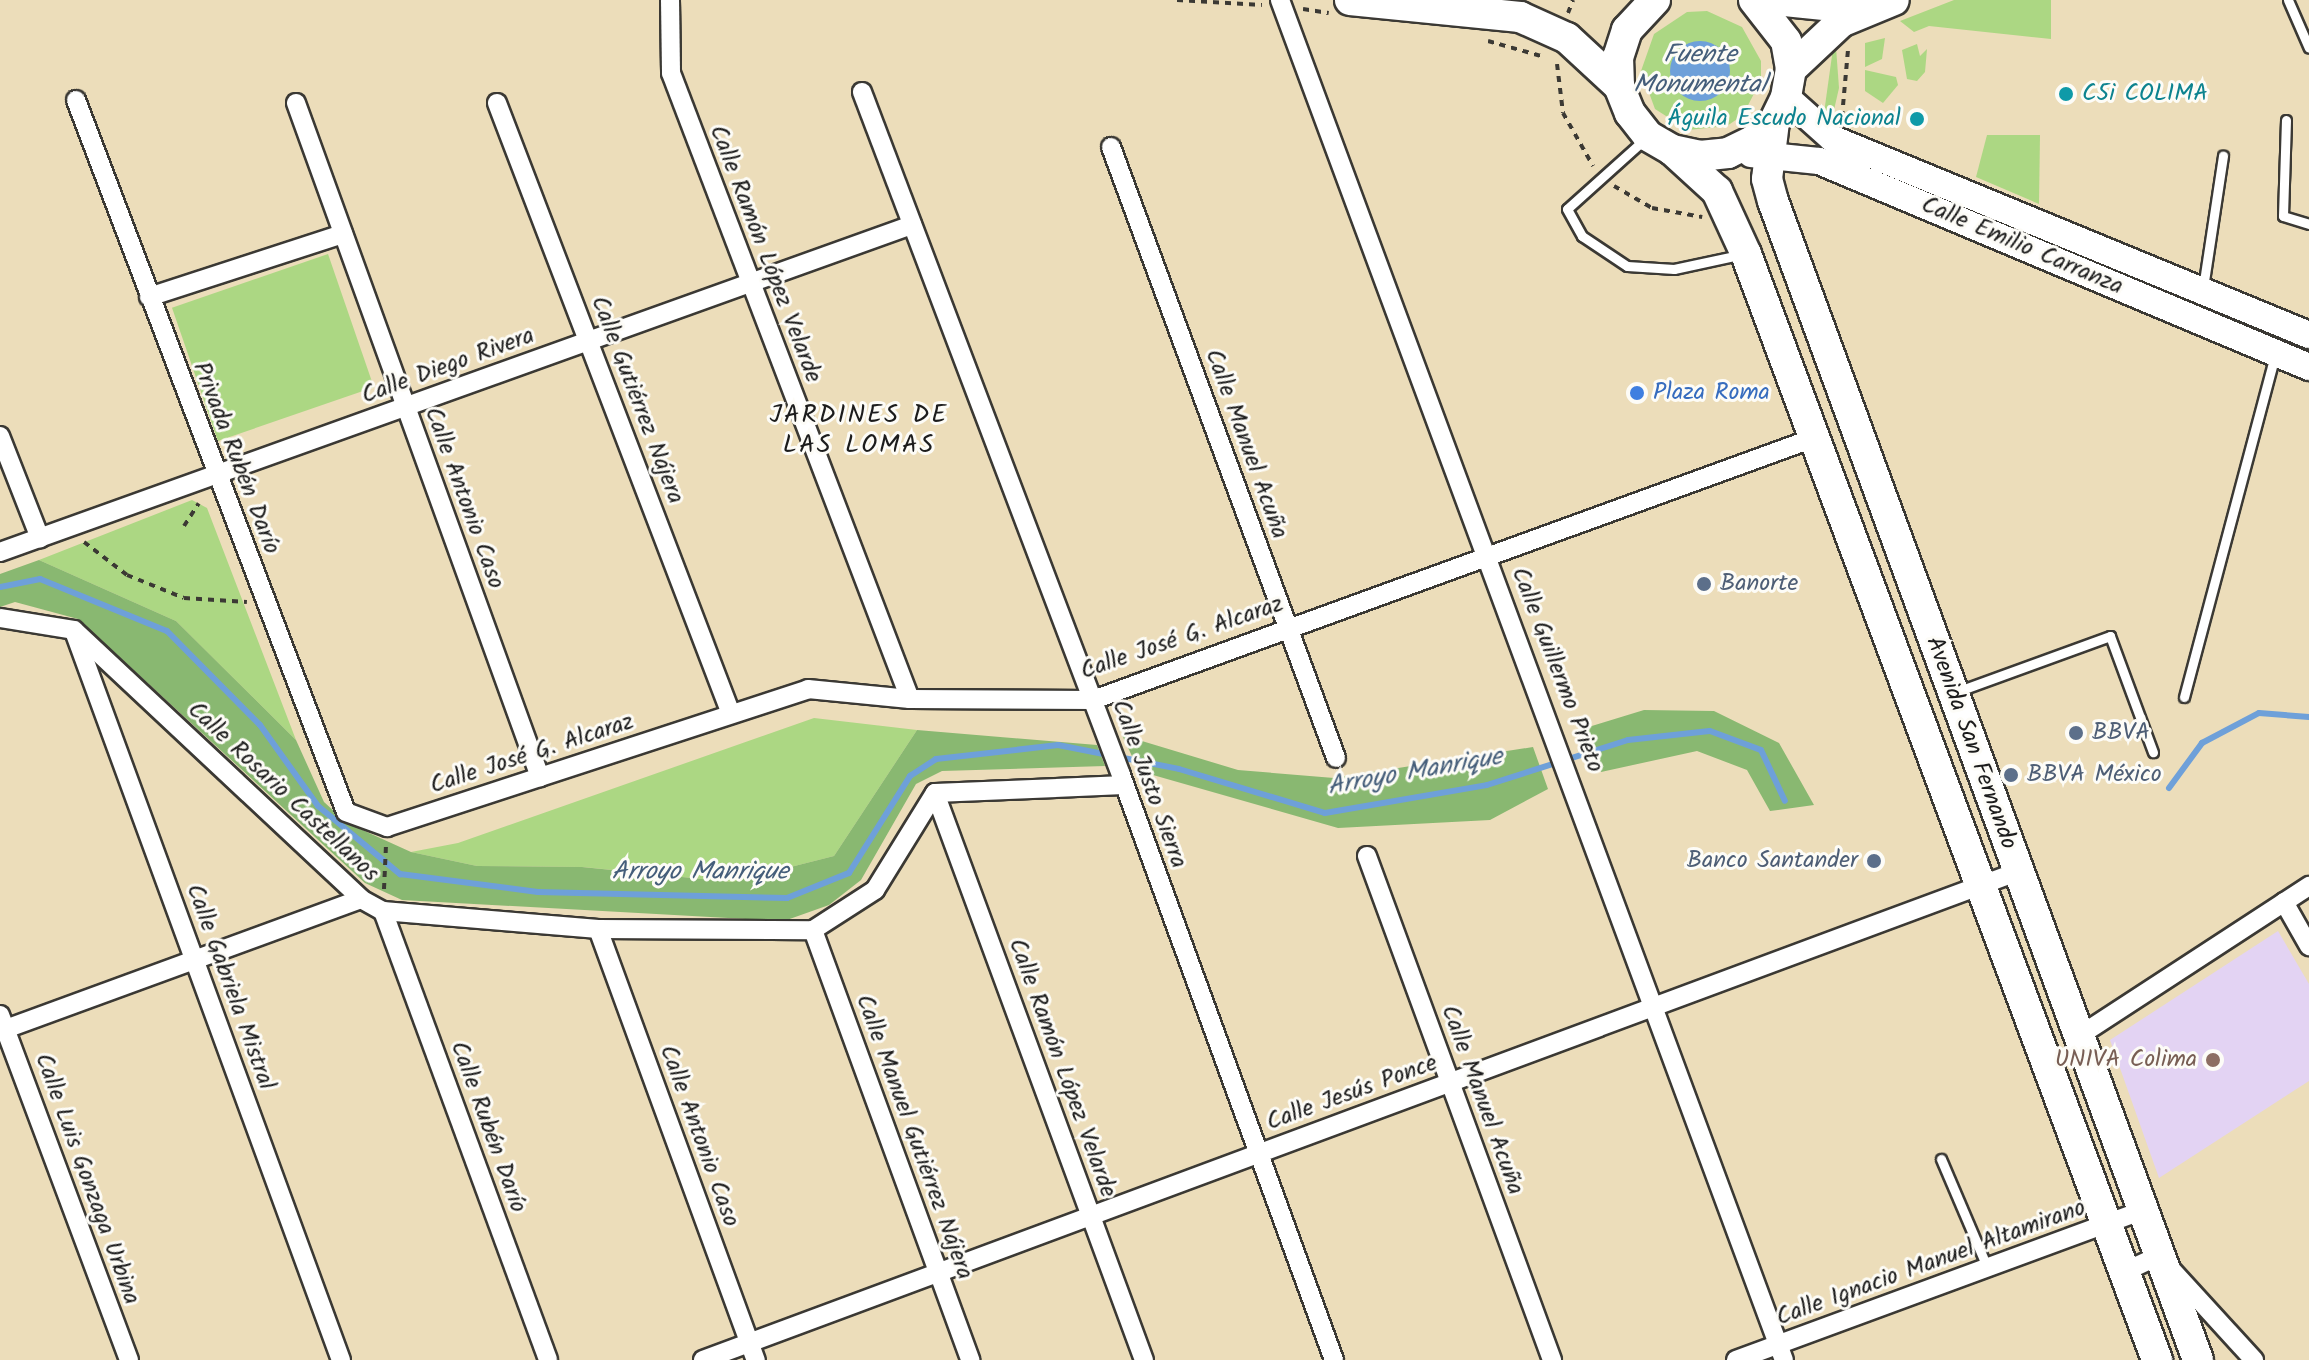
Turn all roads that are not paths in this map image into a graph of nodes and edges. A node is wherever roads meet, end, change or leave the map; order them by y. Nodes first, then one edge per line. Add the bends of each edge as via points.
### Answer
1 (670, 0) edge
2 (1280, 0) edge
3 (1350, 0) edge
4 (1655, 0) edge
5 (1754, 0) edge
6 (1775, 0) edge
7 (1847, 0) edge
8 (1894, 0) edge
9 (2288, 0) edge
10 (2309, 48) edge
11 (1619, 86) junction
12 (862, 92) dead end
13 (1783, 96) junction
14 (76, 100) dead end
15 (296, 103) dead end
16 (497, 103) dead end
17 (2286, 120) dead end
18 (1660, 143) junction
19 (1111, 147) dead end
20 (1728, 153) junction
21 (1770, 155) junction
22 (2223, 156) dead end
23 (2309, 224) edge
24 (912, 225) junction
25 (343, 234) junction
26 (1746, 254) junction
27 (748, 284) junction
28 (2203, 292) junction
29 (149, 297) junction
30 (2309, 335) edge
31 (588, 341) junction
32 (2276, 353) junction
33 (2309, 367) edge
34 (406, 406) junction
35 (0, 436) edge
36 (1814, 438) junction
37 (217, 474) junction
38 (40, 538) junction
39 (0, 552) edge
40 (1490, 559) junction
41 (1905, 563) junction
42 (1866, 579) junction
43 (0, 618) edge
44 (1288, 627) junction
45 (74, 630) junction
46 (1953, 694) junction
47 (2184, 697) dead end
48 (910, 699) junction
49 (1093, 700) junction
50 (731, 714) junction
51 (2153, 752) dead end
52 (1336, 758) dead end
53 (540, 777) junction
54 (1123, 780) junction
55 (935, 793) junction
56 (366, 819) joint
57 (1367, 856) dead end
58 (2019, 871) junction
59 (1980, 886) junction
60 (2309, 886) edge
61 (361, 899) junction
62 (2284, 902) junction
63 (383, 911) junction
64 (598, 929) junction
65 (813, 930) junction
66 (2309, 946) edge
67 (195, 960) junction
68 (1655, 1006) junction
69 (2, 1025) edge
70 (2079, 1036) junction
71 (1451, 1082) junction
72 (1259, 1154) junction
73 (1941, 1159) dead end
74 (2143, 1210) junction
75 (1091, 1216) junction
76 (2106, 1224) junction
77 (2159, 1256) junction
78 (1987, 1267) junction
79 (2124, 1272) junction
80 (938, 1273) junction
81 (752, 1351) edge
82 (1781, 1352) edge
83 (129, 1360) edge
84 (341, 1360) edge
85 (548, 1360) edge
86 (703, 1360) edge
87 (970, 1360) edge
88 (1144, 1360) edge
89 (1334, 1360) edge
90 (1552, 1360) edge
91 (1736, 1360) edge
92 (2157, 1360) edge
93 (2198, 1360) edge
94 (2254, 1360) edge

1 - 27 street, Calle Ramón López Velarde via 671,73
2 - 40 street, Calle Guillermo Prieto
3 - 11 main road via 1520,17 1561,35
4 - 11 main road via 1627,30 1618,57
5 - 13 main road via 1786,41
6 - 7 main road via 1834,6
8 - 13 main road via 1841,22
9 - 10 lane
11 - 18 main road, Avenida San Fernando via 1630,113
12 - 24 street, Calle Justo Sierra
13 - 20 main road via 1753,141
13 - 21 main road, Avenida San Fernando
13 - 28 main road, Calle Emilio Carranza via 1833,139
14 - 29 street, Privada Rubén Darío
15 - 25 street, Calle Antonio Caso
16 - 31 street, Calle Gutiérrez Nájera
17 - 23 lane via 2283,216
18 - 20 main road via 1700,156
18 - 26 main road, Avenida San Fernando via 1717,191
18 - 26 lane via 1602,177 1567,209 1582,236 1627,266 1674,269
19 - 44 street, Calle Manuel Acuña
20 - 21 main road, Calle Emilio Carranza
21 - 32 main road, Calle Emilio Carranza via 1819,161
21 - 41 main road, Avenida San Fernando via 1773,201
22 - 28 lane
24 - 27 street, Calle Diego Rivera
24 - 49 street, Calle Justo Sierra
25 - 29 street
25 - 34 street, Calle Antonio Caso
26 - 36 main road, Avenida San Fernando
27 - 31 street, Calle Diego Rivera
27 - 48 street, Calle Ramón López Velarde
28 - 30 main road, Calle Emilio Carranza
29 - 37 street, Privada Rubén Darío
31 - 34 street, Calle Diego Rivera
31 - 50 street, Calle Gutiérrez Nájera
32 - 33 main road, Calle Emilio Carranza
32 - 47 lane
34 - 37 street, Calle Diego Rivera
34 - 53 street, Calle Antonio Caso
35 - 38 street
36 - 40 street, Calle José G. Alcaraz
36 - 42 main road, Avenida San Fernando
37 - 38 street, Calle Diego Rivera
37 - 56 street, Privada Rubén Darío via 346,812
38 - 39 street, Calle Diego Rivera
40 - 44 street, Calle José G. Alcaraz
40 - 68 street, Calle Guillermo Prieto
41 - 42 main road
41 - 46 main road, Avenida San Fernando
42 - 59 main road, Avenida San Fernando
43 - 45 street
44 - 49 street, Calle José G. Alcaraz
44 - 52 street, Calle Manuel Acuña
45 - 61 street, Calle Rosario Castellanos
45 - 67 street, Calle Gabriela Mistral
46 - 51 lane via 2110,636
46 - 58 main road, Avenida San Fernando
48 - 49 street, Calle José G. Alcaraz
48 - 50 street, Calle José G. Alcaraz via 808,689
49 - 54 street, Calle Justo Sierra
50 - 53 street, Calle José G. Alcaraz
53 - 56 street, Calle José G. Alcaraz via 387,827
54 - 55 street
54 - 72 street, Calle Justo Sierra
55 - 65 street via 875,890
55 - 75 street, Calle Ramón López Velarde
57 - 71 street, Calle Manuel Acuña
58 - 59 street, Calle Jesús Ponce
58 - 70 main road, Avenida San Fernando
59 - 68 street, Calle Jesús Ponce
59 - 76 main road, Avenida San Fernando
60 - 62 street
61 - 63 street, Calle Rosario Castellanos
61 - 67 street
62 - 66 street
62 - 70 street
63 - 64 street, Calle Rosario Castellanos
63 - 85 street, Calle Rubén Darío
64 - 65 street, Calle Rosario Castellanos
64 - 81 street, Calle Antonio Caso
65 - 80 street, Calle Manuel Gutiérrez Nájera
67 - 69 street
67 - 84 street, Calle Gabriela Mistral
68 - 71 street, Calle Jesús Ponce
68 - 82 street, Calle Guillermo Prieto
69 - 83 street, Calle Luis Gonzaga Urbina
70 - 74 main road, Avenida San Fernando
71 - 72 street, Calle Jesús Ponce
71 - 90 street, Calle Manuel Acuña
72 - 75 street, Calle Jesús Ponce
72 - 89 street, Calle Justo Sierra
73 - 78 lane
74 - 76 street, Calle Ignacio Manuel Altamirano
74 - 77 main road, Avenida San Fernando
75 - 80 street, Calle Jesús Ponce
75 - 88 street, Calle Ramón López Velarde
76 - 78 street, Calle Ignacio Manuel Altamirano
76 - 79 main road, Avenida San Fernando
77 - 79 street
77 - 93 main road, Avenida San Fernando
77 - 94 street
78 - 82 street, Calle Ignacio Manuel Altamirano
79 - 92 main road, Avenida San Fernando
80 - 81 street, Calle Jesús Ponce
80 - 87 street, Calle Manuel Gutiérrez Nájera
81 - 86 street, Calle Jesús Ponce
82 - 91 street, Calle Ignacio Manuel Altamirano

